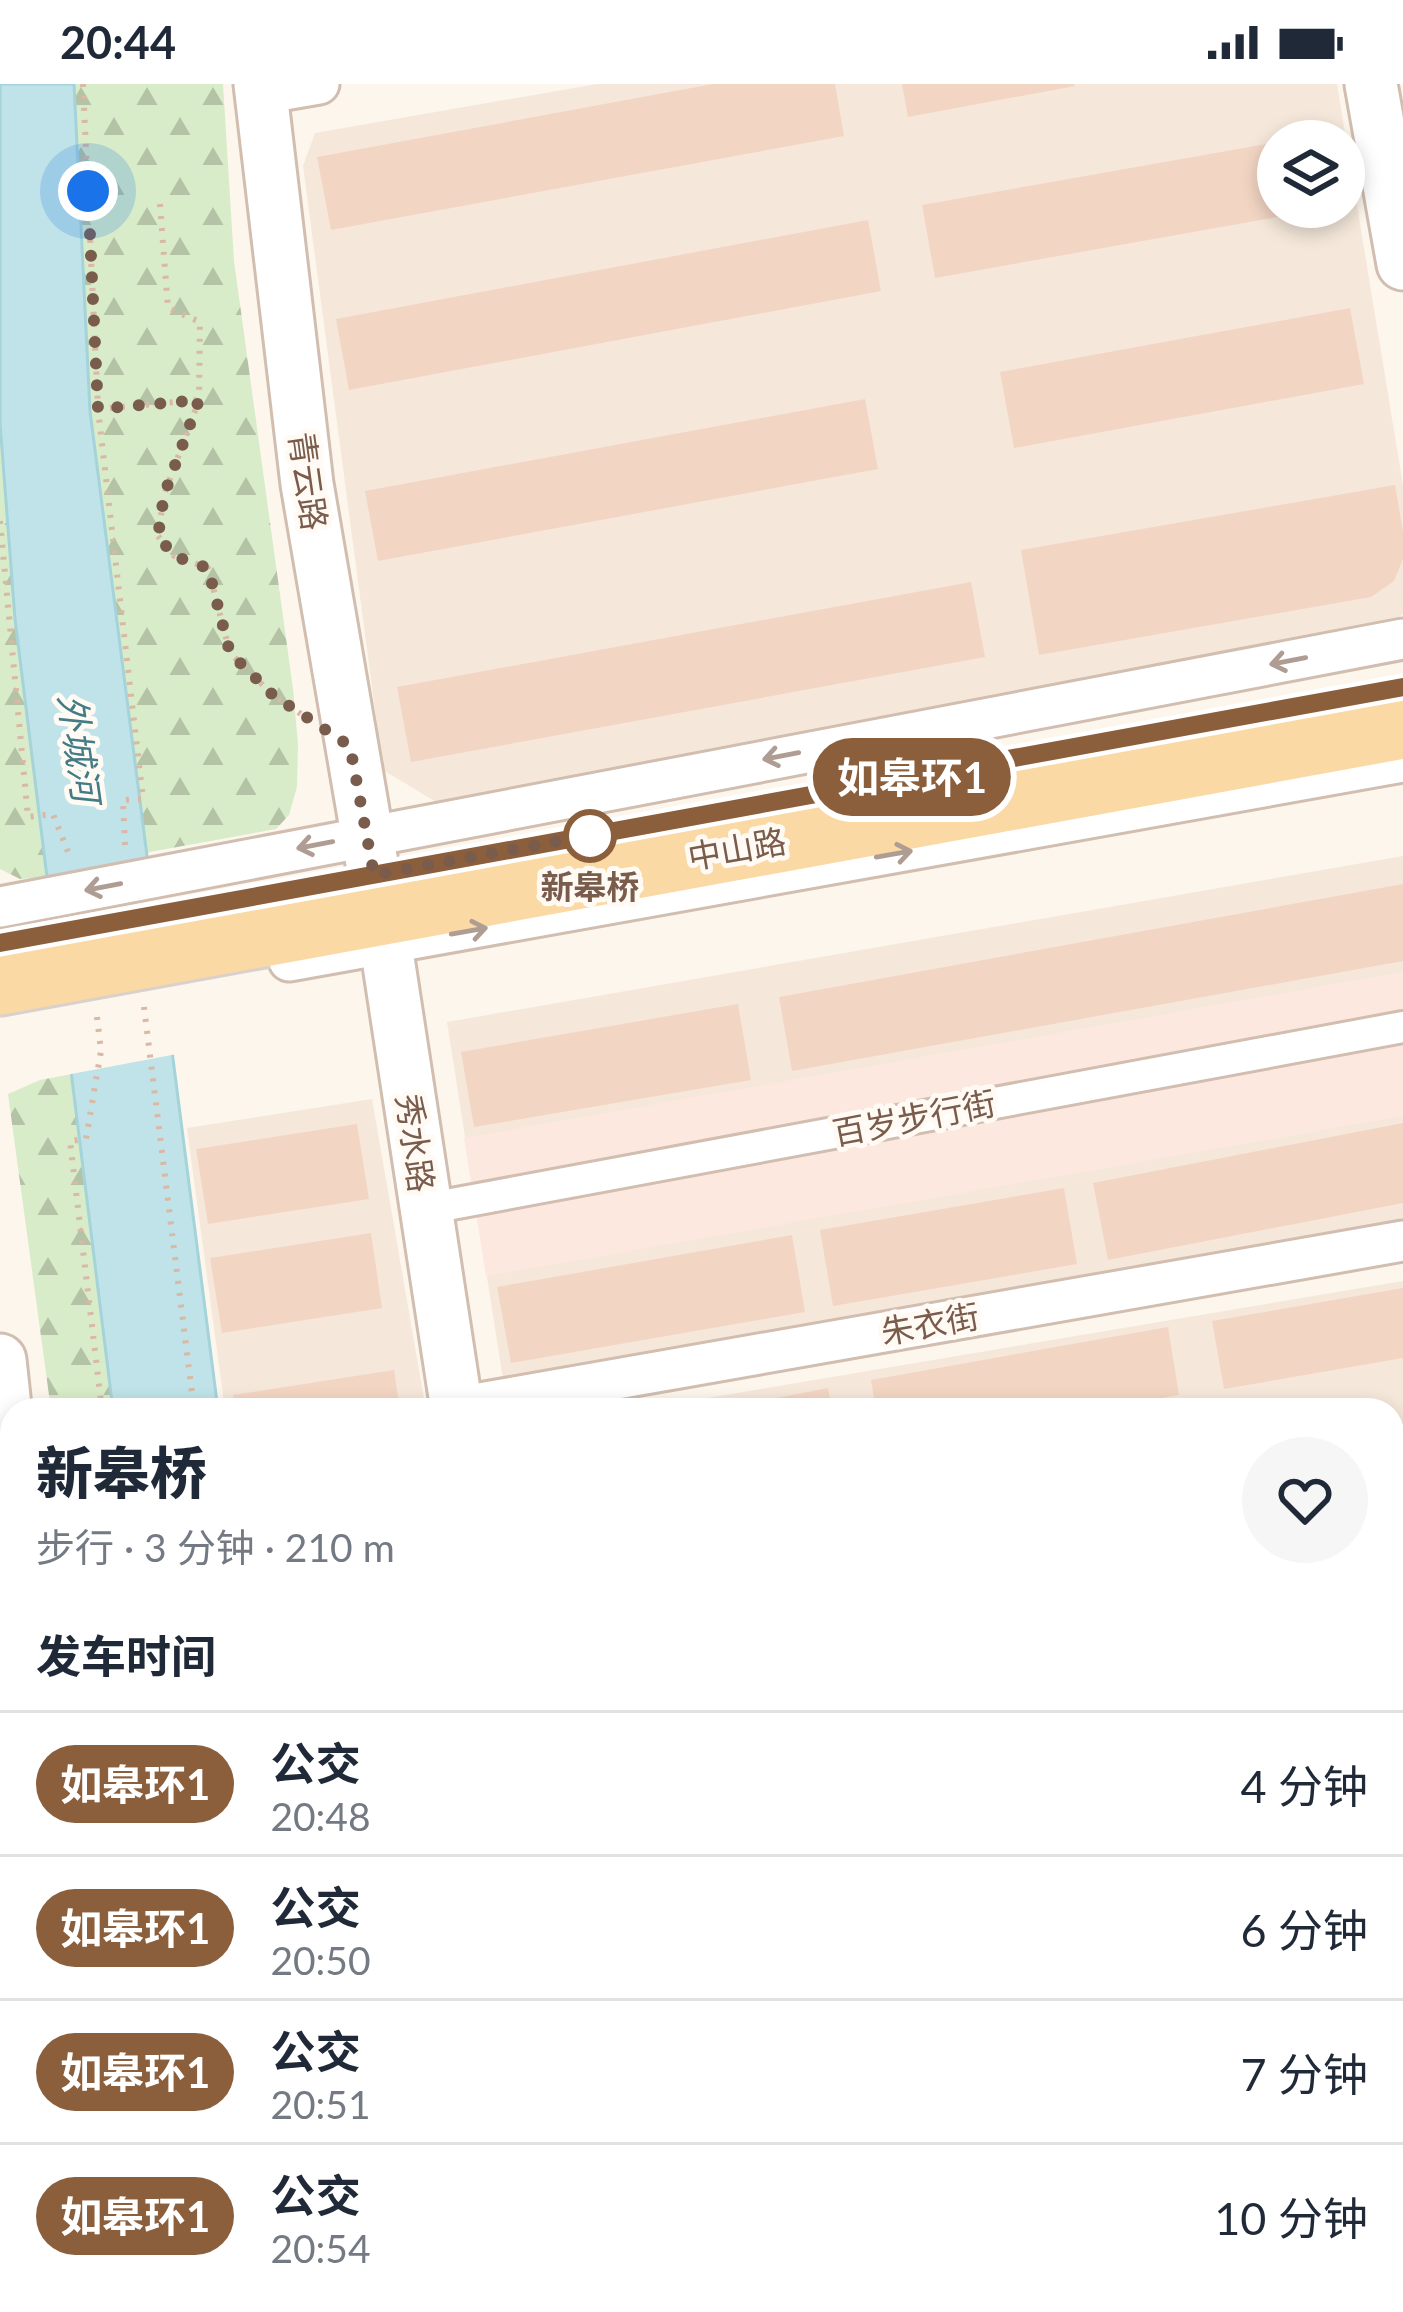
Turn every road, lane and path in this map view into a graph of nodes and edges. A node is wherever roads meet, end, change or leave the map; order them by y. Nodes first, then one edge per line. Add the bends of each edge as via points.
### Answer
1 (83, 84) edge
2 (319, 84) edge
3 (1371, 84) edge
4 (261, 89) edge
5 (160, 204) dead end
6 (1403, 264) edge
7 (199, 400) junction
8 (98, 409) junction
9 (0, 521) edge
10 (1403, 639) edge
11 (1403, 687) edge
12 (1403, 728) edge
13 (350, 746) junction
14 (1403, 762) edge
15 (28, 817) dead end
16 (126, 862) dead end
17 (376, 892) junction
18 (6, 968) edge
19 (142, 990) dead end
20 (1403, 1027) edge
21 (70, 1141) dead end
22 (424, 1209) junction
23 (1403, 1241) edge
24 (0, 1360) edge
25 (4, 1398) edge
26 (101, 1398) edge
27 (193, 1398) edge
28 (455, 1398) edge
29 (519, 1398) edge

1 - 8 path
2 - 4 street
3 - 6 street
4 - 13 street, 青云路 via 307,484
5 - 7 path via 168,308 200,322
7 - 8 path
7 - 13 path via 164,495 158,536 174,556 208,568 230,653 273,695
8 - 16 path via 143,799 123,800
9 - 15 path
10 -> 17 street
11 - 17 main road, 中山路
12 - 17 main road, 中山路
13 - 17 street, 青云路
17 -> 14 street
17 - 18 main road, 中山路
17 - 22 street, 秀水路
19 - 27 path
20 - 22 street, 百岁步行街
21 - 26 path
22 - 28 street, 秀水路
23 - 29 street, 朱衣街
24 - 25 street

